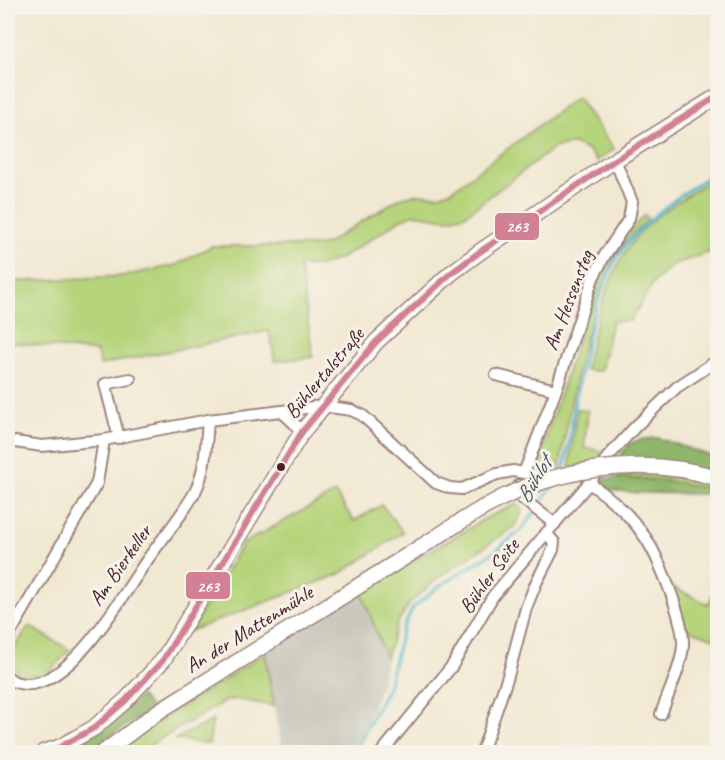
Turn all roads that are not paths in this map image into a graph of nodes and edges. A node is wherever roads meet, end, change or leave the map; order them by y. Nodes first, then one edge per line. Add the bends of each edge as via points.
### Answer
1 (717, 96) edge
2 (615, 159) junction
3 (717, 360) edge
4 (496, 375) dead end
5 (130, 379) dead end
6 (556, 390) junction
7 (322, 406) junction
8 (281, 411) junction
9 (208, 420) junction
10 (302, 432) junction
11 (119, 438) junction
12 (104, 440) junction
13 (8, 441) edge
14 (717, 478) edge
15 (589, 483) junction
16 (519, 484) dead end
17 (555, 524) junction
18 (546, 533) junction
19 (8, 637) edge
20 (9, 681) edge
21 (661, 714) dead end
22 (44, 753) edge
23 (104, 753) edge
24 (382, 753) edge
25 (482, 753) edge

1 - 2 street, Bühlertalstraße
2 - 6 street, Am Hessensteg via 632,202 629,219 593,278
2 - 7 street, Bühlertalstraße via 450,274 376,342
3 - 15 street, Bühler Seite via 677,387 635,427
4 - 6 street
5 - 11 street via 105,384
6 - 7 street, Am Hessensteg via 524,473 497,474 462,489 436,483 362,415
7 - 8 street
7 - 10 street, Bühlertalstraße
8 - 9 street
8 - 10 street
9 - 11 street
9 - 20 street, Am Bierkeller via 204,464 194,493 94,637 48,680 31,684
10 - 22 street, Bühlertalstraße via 163,660 94,728
11 - 12 street
12 - 13 street via 42,446
12 - 19 street via 97,483
14 - 23 street, An der Mattenmühle, bridge via 628,466 560,477 512,493 159,711
15 - 17 street, Bühler Seite
15 - 21 street via 608,496 645,537 676,608 682,649
16 - 17 street via 519,496
17 - 18 street, Bühler Seite
18 - 24 street, Bühler Seite via 493,596 452,666
18 - 25 street via 554,542 553,550 526,608

